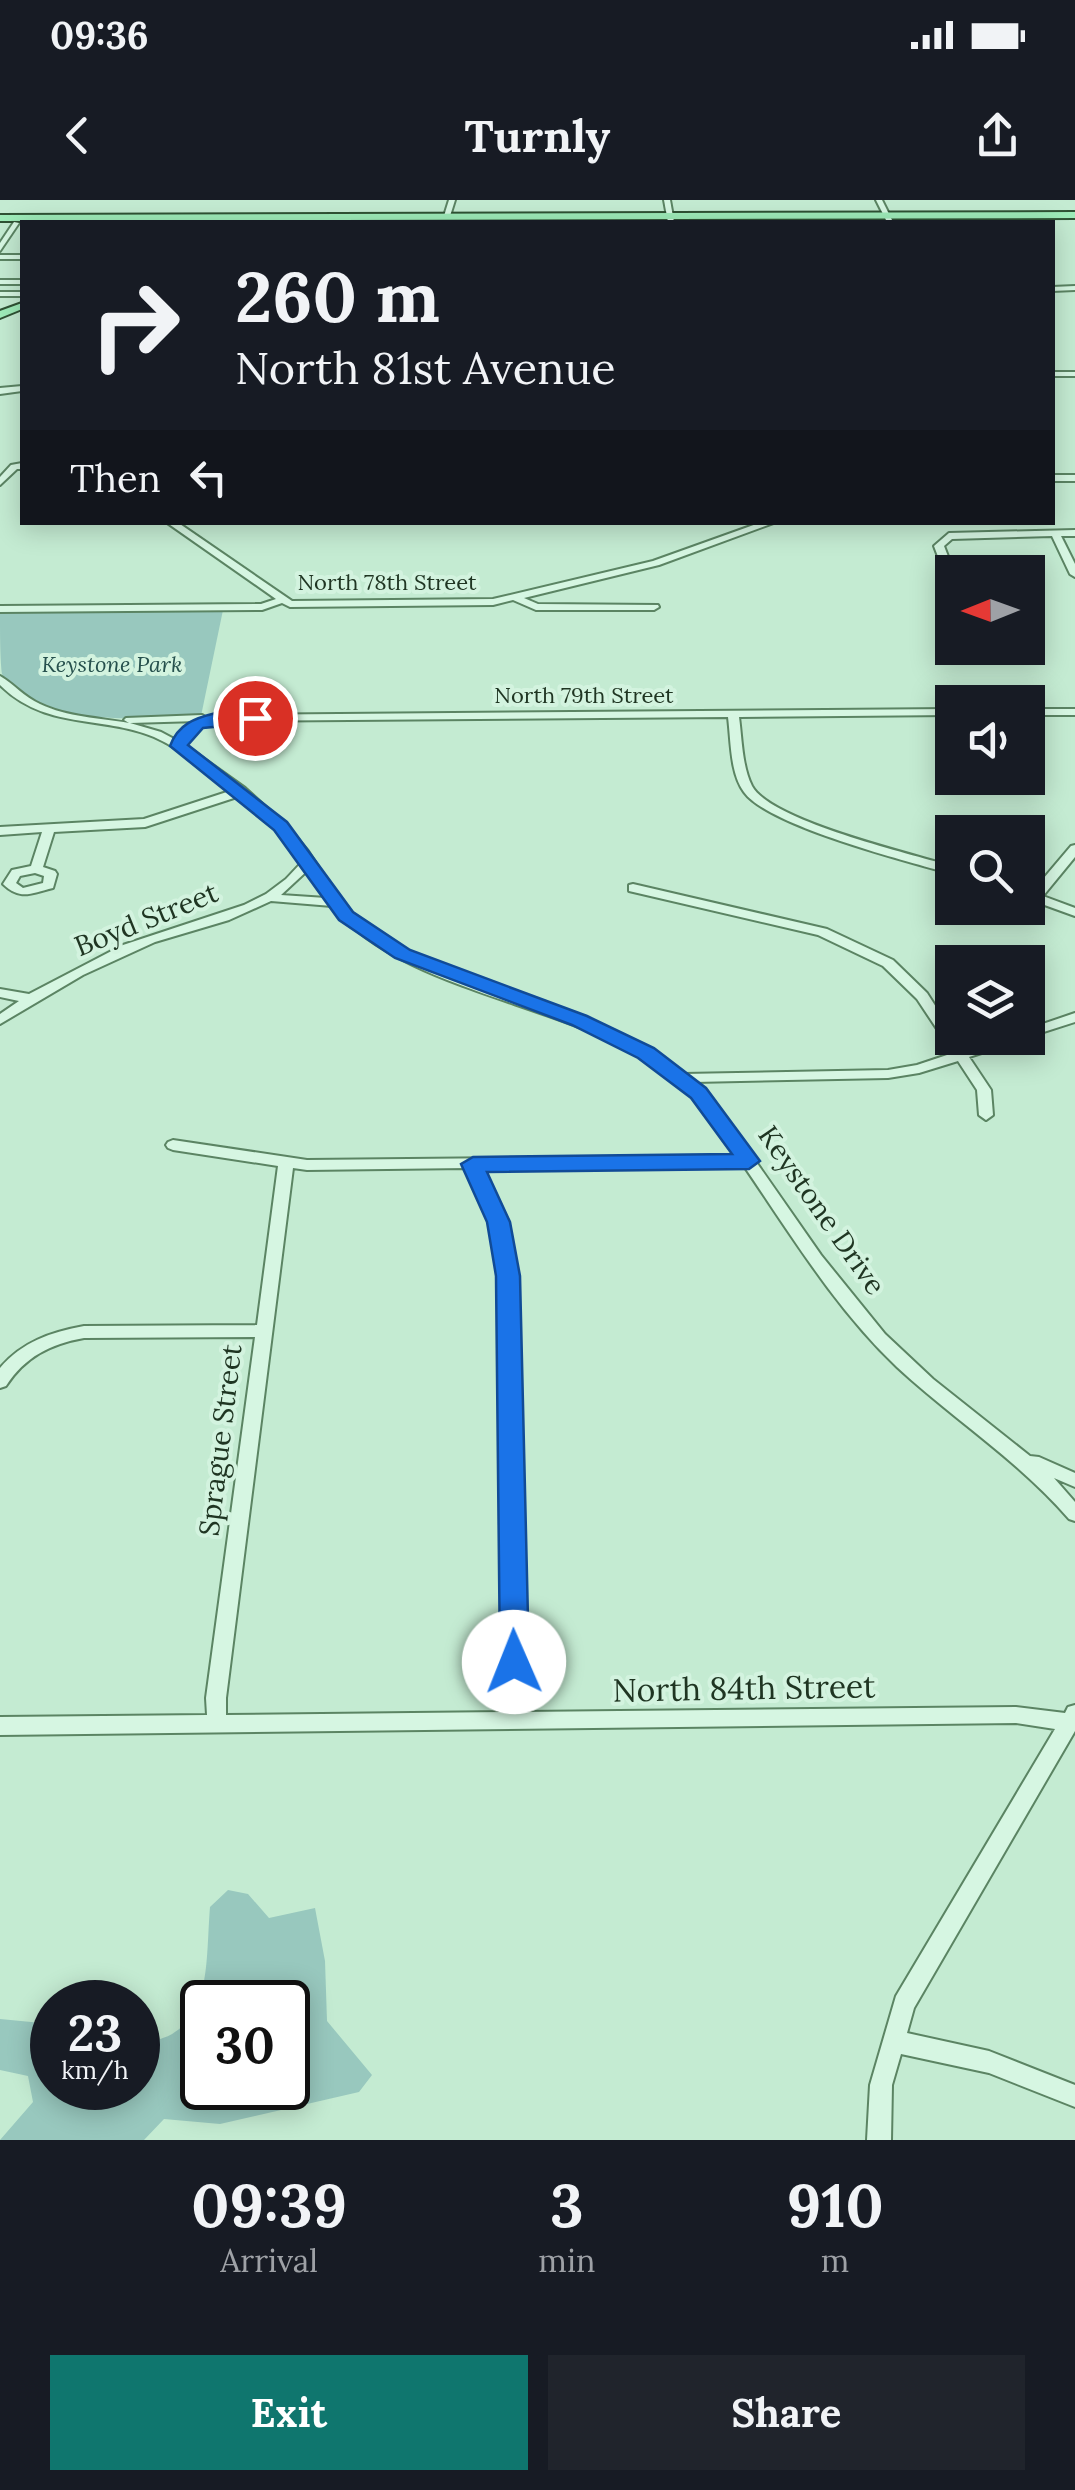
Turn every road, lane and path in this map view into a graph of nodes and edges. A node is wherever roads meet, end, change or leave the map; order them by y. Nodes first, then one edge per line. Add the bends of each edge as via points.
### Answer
1 (452, 200) edge
2 (666, 200) edge
3 (879, 200) edge
4 (28, 203) edge
5 (298, 204) dead end
6 (339, 204) dead end
7 (276, 205) dead end
8 (269, 216) junction
9 (441, 216) junction
10 (1075, 217) edge
11 (19, 220) edge
12 (252, 220) edge
13 (670, 220) edge
14 (888, 220) edge
15 (0, 221) edge
16 (0, 248) edge
17 (174, 525) edge
18 (763, 525) edge
19 (1054, 533) junction
20 (1075, 533) edge
21 (942, 555) edge
22 (1075, 574) edge
23 (514, 597) junction
24 (282, 600) junction
25 (654, 607) dead end
26 (0, 609) edge
27 (0, 679) edge
28 (935, 712) edge
29 (1045, 712) edge
30 (1075, 712) edge
31 (733, 714) junction
32 (216, 718) junction
33 (106, 720) junction
34 (178, 746) junction
35 (238, 792) junction
36 (49, 829) junction
37 (0, 831) edge
38 (1075, 849) edge
39 (307, 864) junction
40 (935, 865) edge
41 (36, 869) dead end
42 (1045, 882) edge
43 (633, 888) dead end
44 (268, 899) junction
45 (1045, 901) edge
46 (332, 902) junction
47 (1075, 912) edge
48 (0, 993) edge
49 (31, 999) junction
50 (1075, 1017) edge
51 (935, 1018) edge
52 (0, 1020) edge
53 (1045, 1027) edge
54 (961, 1055) joint
55 (682, 1078) junction
56 (986, 1115) dead end
57 (173, 1146) dead end
58 (749, 1161) junction
59 (286, 1164) junction
60 (473, 1164) junction
61 (261, 1331) junction
62 (0, 1382) edge
63 (1025, 1459) junction
64 (1075, 1480) edge
65 (1075, 1514) edge
66 (1072, 1717) edge
67 (511, 1721) junction
68 (217, 1724) junction
69 (0, 1726) edge
70 (894, 2041) junction
71 (1075, 2096) edge
72 (879, 2140) edge

1 - 9 street
2 - 13 street
3 - 14 street
4 - 11 main road
5 - 8 main road
6 - 9 main road
7 - 12 main road
8 - 9 main road
8 - 12 main road
9 - 13 main road
10 - 14 main road
11 - 12 main road
11 - 15 main road
11 - 16 street
13 - 14 main road
17 - 24 street
18 - 23 street via 656,562
19 - 20 street
19 - 21 street via 943,538
19 - 22 street
23 - 24 street, North 78th Street via 460,604
23 - 25 street, North 78th Street via 536,607
24 - 26 street, North 78th Street via 262,607
27 - 33 street, Keystone Drive via 38,709
28 - 31 street, North 79th Street
29 - 30 street
31 - 32 street, North 79th Street
31 - 40 street via 746,786 758,802
32 - 33 street, North 79th Street
32 - 34 street via 189,728
33 - 34 street, Keystone Drive
34 - 35 street, Keystone Drive
35 - 36 street via 145,823
35 - 39 street, Keystone Drive via 281,826
36 - 37 street
36 - 41 street
38 - 42 street
39 - 44 street, Boyd Street
39 - 46 street, Keystone Drive
43 - 51 street via 822,932 862,948 910,982
44 - 46 street
44 - 49 street, Boyd Street via 130,948
45 - 47 street
46 - 55 street, Keystone Drive via 402,954 604,1031
48 - 49 street
49 - 52 street, Boyd Street
50 - 53 street
54 - 55 street via 888,1074
54 - 56 street via 984,1090
55 - 58 street, Keystone Drive
57 - 59 street
58 - 60 street
58 - 63 street, Keystone Drive via 880,1339 941,1398
59 - 60 street
59 - 61 street, Sprague Street
60 - 67 street via 498,1222 508,1276
61 - 62 street via 79,1332 34,1347
61 - 68 street, Sprague Street
63 - 64 street
63 - 65 street, Keystone Drive
66 - 67 street, North 84th Street
66 - 70 street via 924,1966
67 - 68 street, North 84th Street
68 - 69 street, North 84th Street
70 - 71 street via 989,2062
70 - 72 street via 881,2085

